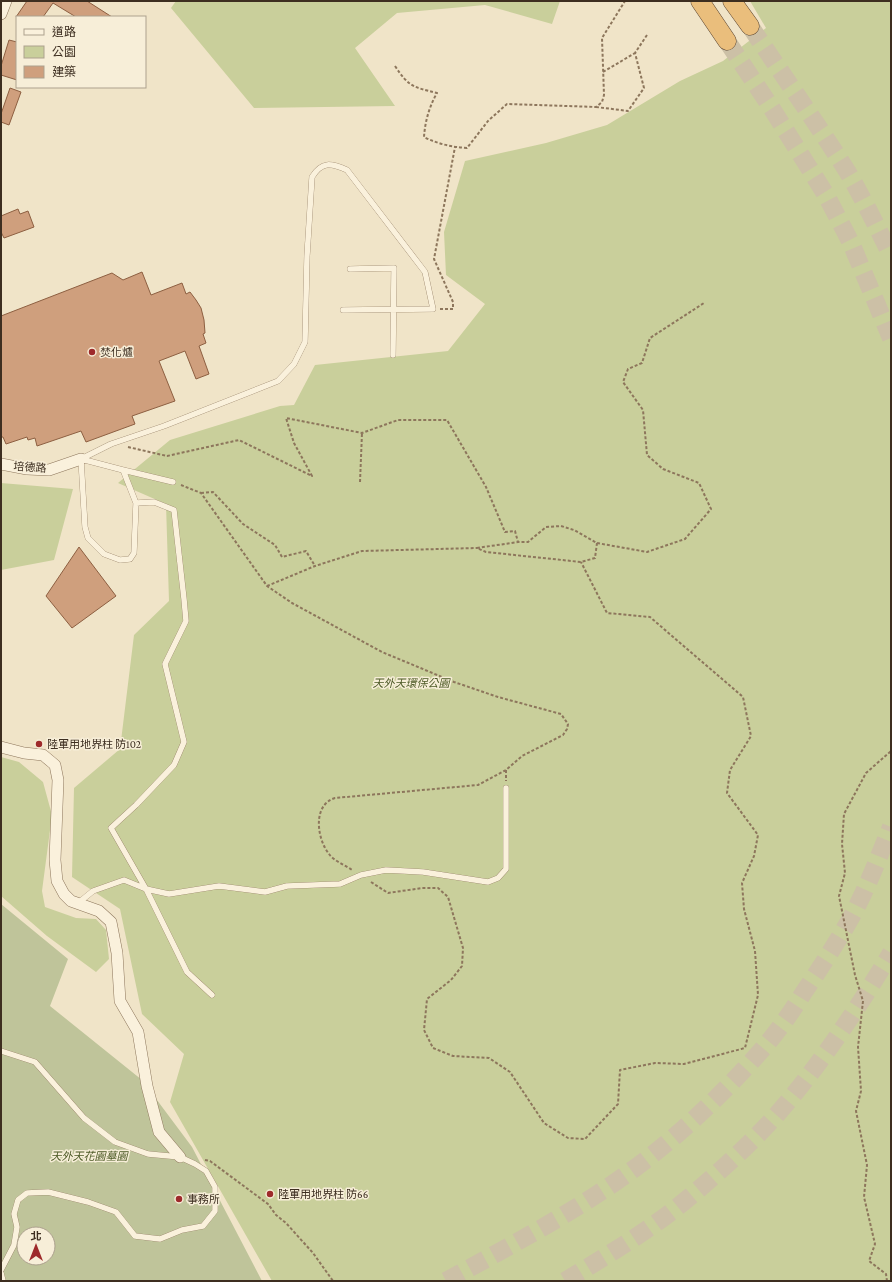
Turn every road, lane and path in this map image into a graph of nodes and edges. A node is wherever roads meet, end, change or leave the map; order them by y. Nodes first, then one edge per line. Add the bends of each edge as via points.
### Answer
1 (6, 1) edge
2 (625, 1) edge
3 (700, 1) edge
4 (732, 1) edge
5 (1, 14) edge
6 (750, 26) tunnel mouth
7 (646, 35) dead end
8 (727, 41) tunnel mouth
9 (635, 53) junction
10 (395, 66) dead end
11 (603, 72) junction
12 (596, 107) junction
13 (455, 148) junction
14 (350, 269) dead end
15 (704, 303) dead end
16 (433, 309) junction
17 (343, 310) dead end
18 (393, 310) junction
19 (393, 355) dead end
20 (362, 433) junction
21 (111, 444) junction
22 (81, 459) junction
23 (1, 464) edge
24 (123, 470) junction
25 (173, 482) joint
26 (360, 482) dead end
27 (201, 493) junction
28 (136, 503) junction
29 (518, 542) junction
30 (597, 543) junction
31 (476, 548) junction
32 (581, 562) junction
33 (315, 566) junction
34 (267, 586) junction
35 (1, 747) edge
36 (891, 751) edge
37 (506, 788) dead end
38 (361, 875) junction
39 (146, 890) junction
40 (77, 904) junction
41 (212, 995) dead end
42 (1, 1051) edge
43 (180, 1157) junction
44 (1, 1271) edge
45 (3, 1281) edge
46 (334, 1281) edge
47 (887, 1281) edge

1 - 5 street
2 - 11 path via 602,38
3 - 8 highway
4 - 6 highway
7 - 9 path
9 - 11 path
9 - 12 path via 644,88 628,111
10 - 13 path via 413,87 437,93 425,124 424,138
11 - 12 path via 604,95 602,102
12 - 13 path via 507,104 488,121 466,148
13 - 16 path via 434,259 453,302 453,309
14 - 18 lane via 394,268
15 - 30 path via 650,338 642,363 628,369 623,382 643,410 646,455 662,469 699,483 711,509 685,539 646,552
16 - 18 lane
16 - 21 lane via 425,272 347,170 336,165 325,165 317,169 312,177 305,342 294,364 278,380 164,426
17 - 18 lane
18 - 19 lane
20 - 21 path via 286,418 294,443 312,476 239,440 167,456
20 - 26 path
20 - 29 path via 398,420 447,420 486,486 505,532 515,531
21 - 22 lane
22 - 23 street, 培德路 via 49,470
22 - 24 lane
22 - 28 lane via 85,527 88,538 104,554 120,560 130,558 134,553
24 - 25 lane
24 - 28 lane
25 - 27 path
27 - 33 path via 213,492 243,524 275,545 282,557 306,551
27 - 34 path
28 - 39 lane via 154,502 174,510 186,621 165,664 184,742 174,765 111,828
29 - 30 path via 528,542 546,527 561,526
29 - 31 path
30 - 32 path via 595,558
31 - 32 path via 486,552
31 - 33 path via 362,551
32 - 38 path via 608,613 650,617 743,696 751,736 730,770 727,793 758,835 754,856 742,883 744,909 755,950 758,995 745,1048 684,1064 655,1063 620,1070 618,1104 585,1139 568,1138 544,1123 510,1072 489,1058 453,1056 433,1048 424,1030 427,999 451,980 462,966 463,948 448,897 438,888 388,893
33 - 34 path
34 - 38 path via 292,603 382,652 454,682 561,714 568,724 563,735 522,756 506,770 478,785 335,798 328,801 321,810 319,820 324,845 330,856
35 - 40 street via 43,756 55,765 58,780 57,881 64,894
36 - 47 path via 866,773 844,814 842,844 845,873 839,896 855,975 863,1001 858,1047 861,1091 856,1111 867,1165 864,1197 875,1244 869,1261 886,1274
37 - 38 lane via 506,869 498,878 488,882 423,872 386,870
38 - 39 lane via 340,884 287,886 265,892 220,886 169,894
39 - 40 lane via 124,880 93,891
39 - 41 lane via 187,972
40 - 43 street via 99,911 110,922 117,953 120,1001 138,1032 147,1086 159,1132
42 - 43 lane via 35,1062 84,1118 115,1142 148,1154
43 - 44 lane via 206,1171 215,1187 215,1211 204,1226 182,1230 160,1239 136,1236 116,1212 48,1192 27,1193 18,1200 14,1214 18,1227 14,1245
43 - 46 path via 210,1161 268,1204 313,1252
44 - 45 lane

